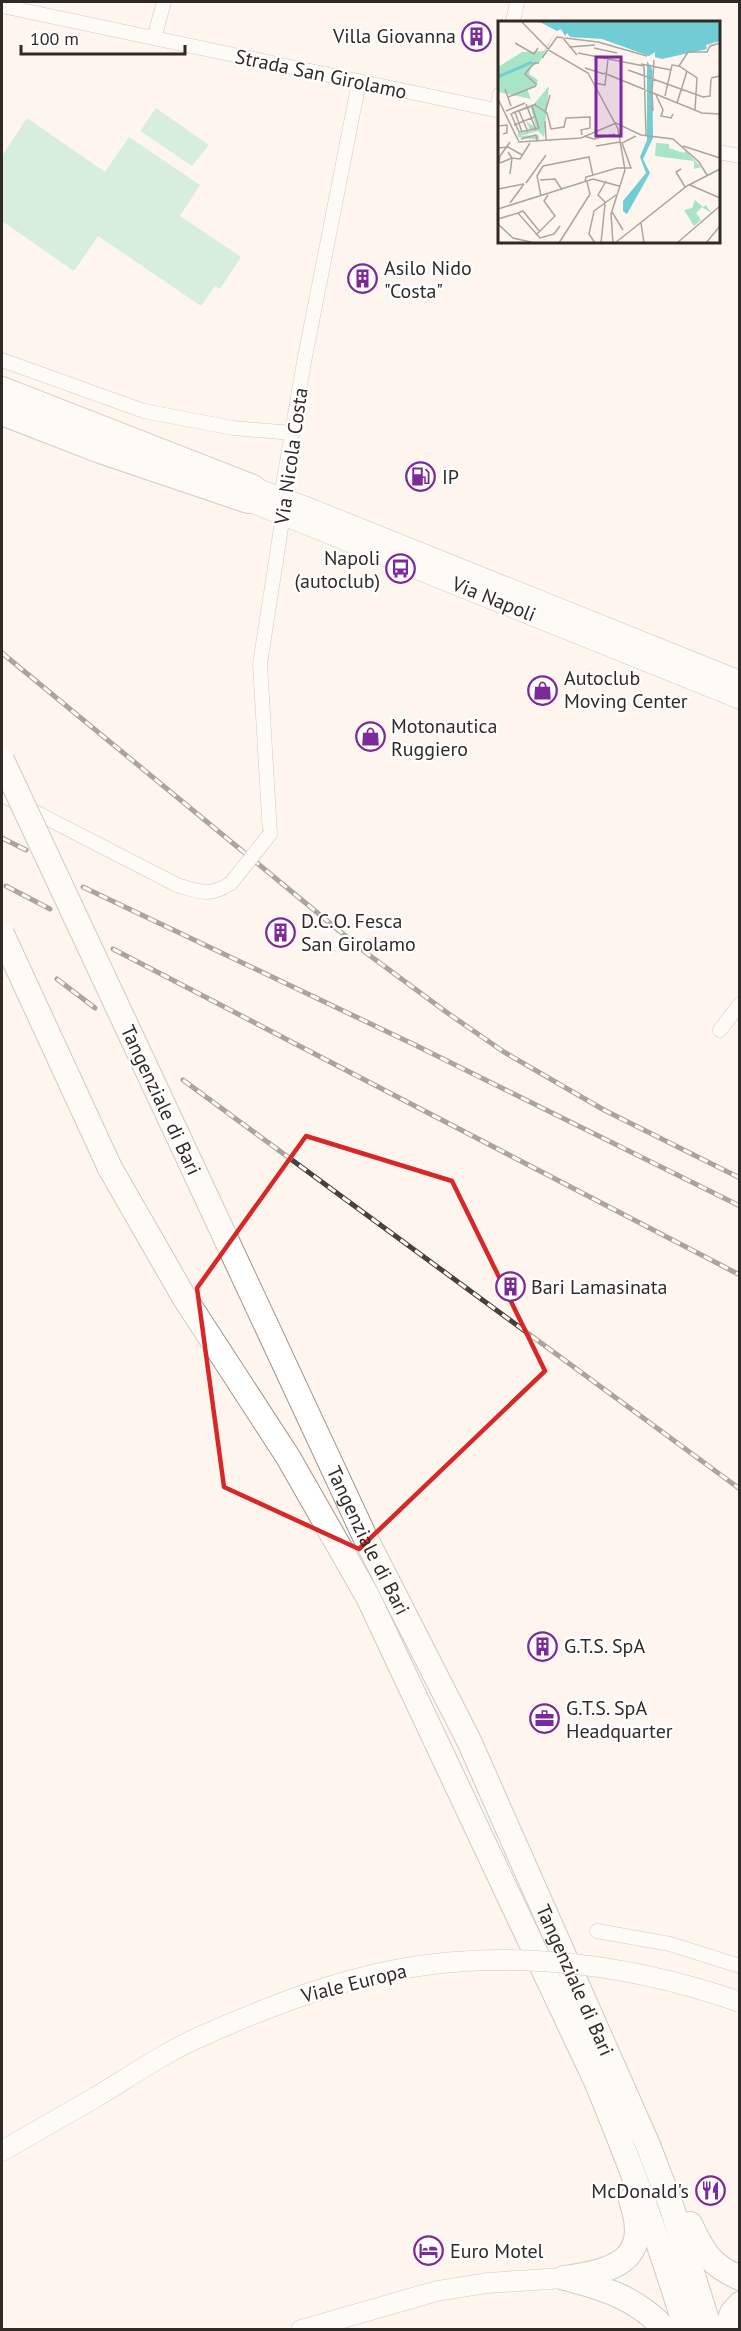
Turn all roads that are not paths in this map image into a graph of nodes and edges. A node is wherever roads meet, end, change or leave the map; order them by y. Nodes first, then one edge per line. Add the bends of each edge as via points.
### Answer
1 (164, 2) edge
2 (517, 2) edge
3 (2, 6) edge
4 (513, 21) edge
5 (154, 38) junction
6 (359, 82) junction
7 (498, 110) edge
8 (720, 152) edge
9 (740, 156) edge
10 (2, 360) edge
11 (2, 389) edge
12 (2, 401) edge
13 (2, 413) edge
14 (2, 425) edge
15 (293, 433) junction
16 (250, 494) junction
17 (282, 506) junction
18 (740, 681) edge
19 (740, 699) edge
20 (2, 760) edge
21 (2, 795) edge
22 (2, 934) edge
23 (740, 1004) edge
24 (720, 1030) dead end
25 (597, 1931) dead end
26 (740, 1966) edge
27 (740, 2002) edge
28 (648, 2145) junction
29 (2, 2151) edge
30 (628, 2159) junction
31 (564, 2278) junction
32 (740, 2278) edge
33 (740, 2304) edge
34 (301, 2330) edge
35 (666, 2330) edge
36 (686, 2330) edge
37 (710, 2330) edge
38 (726, 2330) edge

1 - 5 street
2 - 4 street
3 - 5 street, Strada San Girolamo
5 - 6 street, Strada San Girolamo
6 - 7 street, Strada San Girolamo
6 - 15 street, Via Nicola Costa
8 - 9 street
10 - 15 street via 144,411 233,428
11 - 16 highway
12 - 16 highway
13 - 16 highway via 100,451
14 - 16 highway via 143,477
15 - 17 street, Via Nicola Costa
16 - 17 main road, Via Napoli
17 - 18 main road, Via Napoli
17 - 19 main road, Via Napoli
17 - 21 street, Via Nicola Costa, bridge via 260,664 270,834 231,883 218,892 199,892 177,885
20 - 28 highway, Tangenziale di Bari, bridge via 365,1537 470,1741
22 - 30 highway, Tangenziale di Bari, bridge via 110,1168 184,1297 288,1457 368,1597 571,2028
23 - 24 street
25 - 26 street via 670,1944
27 - 29 main road, Viale Europa, bridge via 654,1977 551,1961 464,1961 362,1977 308,1993 200,2037
28 - 32 highway via 675,2188 704,2254 721,2270
28 - 37 highway, Tangenziale di Bari
30 - 31 highway via 627,2187 637,2216 636,2242 621,2263 609,2270
30 - 36 highway, Tangenziale di Bari via 657,2235
31 - 34 main road via 437,2291
31 - 35 highway via 619,2294 643,2308
33 - 38 highway

